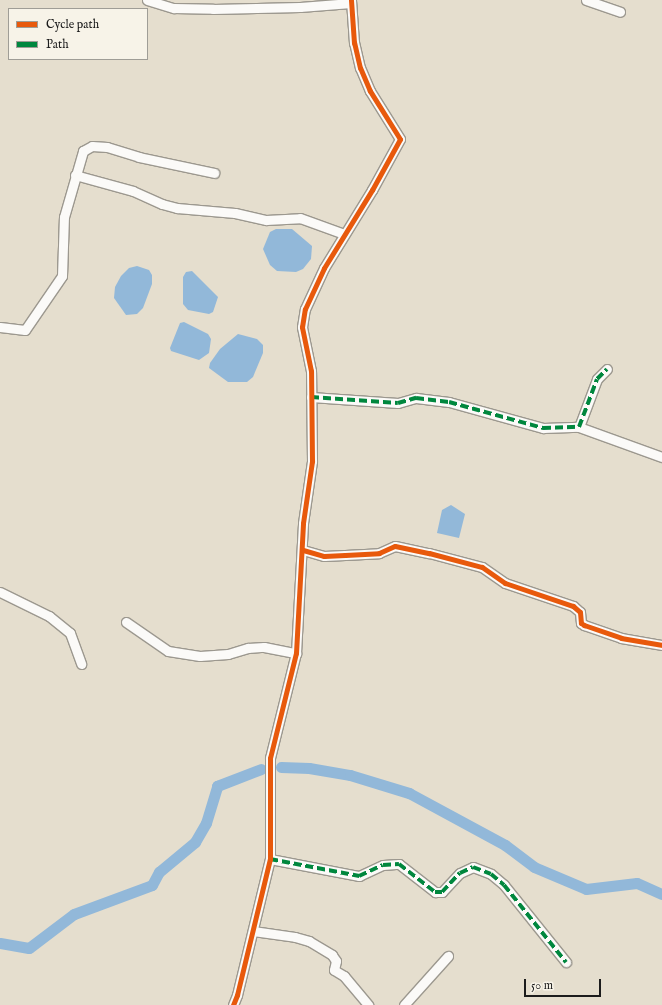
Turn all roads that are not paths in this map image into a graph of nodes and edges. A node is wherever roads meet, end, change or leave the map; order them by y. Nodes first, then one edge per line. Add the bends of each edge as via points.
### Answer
1 (147, 0) edge
2 (586, 0) edge
3 (351, 2) edge
4 (620, 12) dead end
5 (214, 173) dead end
6 (75, 174) junction
7 (344, 234) junction
8 (0, 327) edge
9 (607, 369) dead end
10 (311, 397) junction
11 (579, 427) junction
12 (662, 457) edge
13 (303, 550) junction
14 (0, 592) edge
15 (126, 622) dead end
16 (662, 645) edge
17 (296, 653) junction
18 (81, 664) dead end
19 (270, 859) junction
20 (253, 931) junction
21 (448, 956) dead end
22 (566, 962) dead end
23 (233, 1005) edge
24 (368, 1005) edge
25 (404, 1005) edge

1 - 3 street via 174,8 214,9 300,7
2 - 4 street
3 - 7 street via 354,42 360,68 370,91 400,139
5 - 6 street via 146,159 107,147 92,146 83,151
6 - 7 street via 133,191 162,204 266,220 300,218
6 - 8 street via 64,217 62,276 25,330
7 - 10 street via 305,309 302,327 310,371
9 - 11 street via 597,378
10 - 11 street via 398,403 416,398 449,402 543,428
10 - 13 street via 312,461 303,523
11 - 12 street
13 - 16 street via 324,556 379,552 394,546 482,567 504,582 573,606 580,612 581,623 584,625 621,638
13 - 17 street
14 - 18 street via 48,616 70,633
15 - 17 street via 168,651 200,656 264,647
17 - 19 street via 270,758
19 - 20 street
19 - 22 street via 359,876 383,865 399,864 435,892 442,892 460,873 473,867 491,874 504,885
20 - 23 street
20 - 24 street via 296,937 309,941 332,955 336,961 334,970 344,976
21 - 25 street

